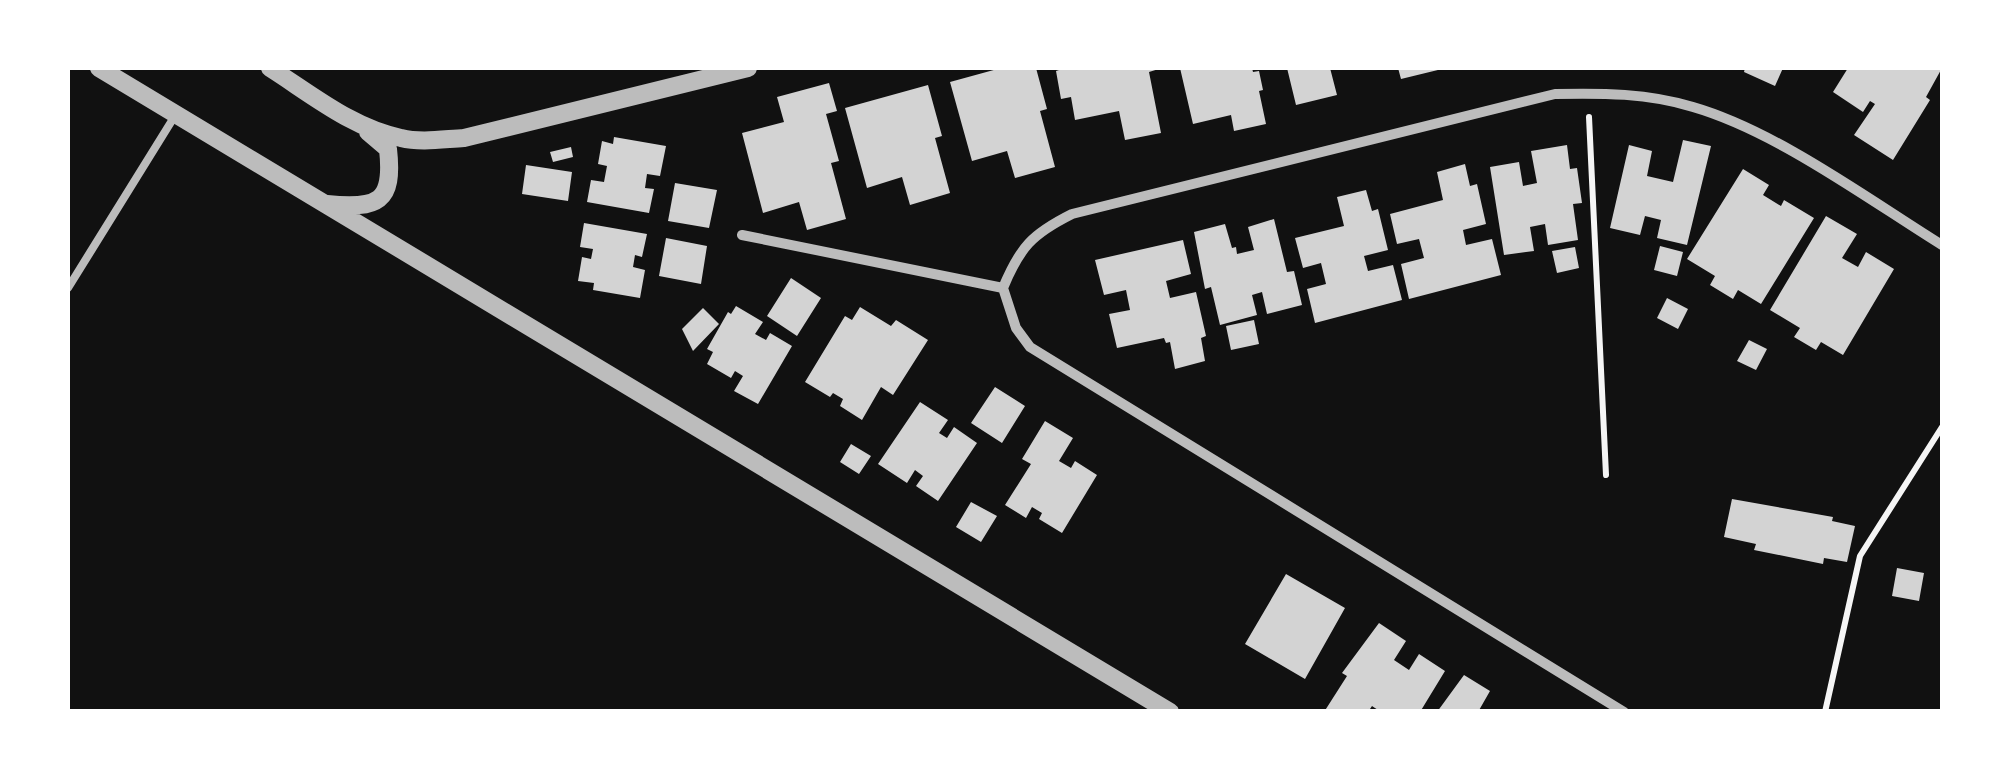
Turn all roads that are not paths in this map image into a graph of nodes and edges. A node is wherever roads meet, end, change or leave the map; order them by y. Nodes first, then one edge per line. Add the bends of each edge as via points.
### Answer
1 (100, 68) edge
2 (270, 68) edge
3 (748, 68) edge
4 (176, 114) junction
5 (359, 124) junction
6 (322, 203) junction
7 (742, 235) dead end
8 (1942, 245) edge
9 (68, 288) edge
10 (1003, 288) junction
11 (1170, 712) edge
12 (1624, 712) edge

1 - 4 street
2 - 5 street
3 - 5 street via 464,138 404,139
4 - 6 street
4 - 9 lane
5 - 6 street via 388,148 391,177 381,198 361,208
6 - 11 street
7 - 10 street
8 - 10 street via 1754,130 1693,106 1628,93 1556,94 1072,214 1024,245
10 - 12 street via 1016,328 1050,362

